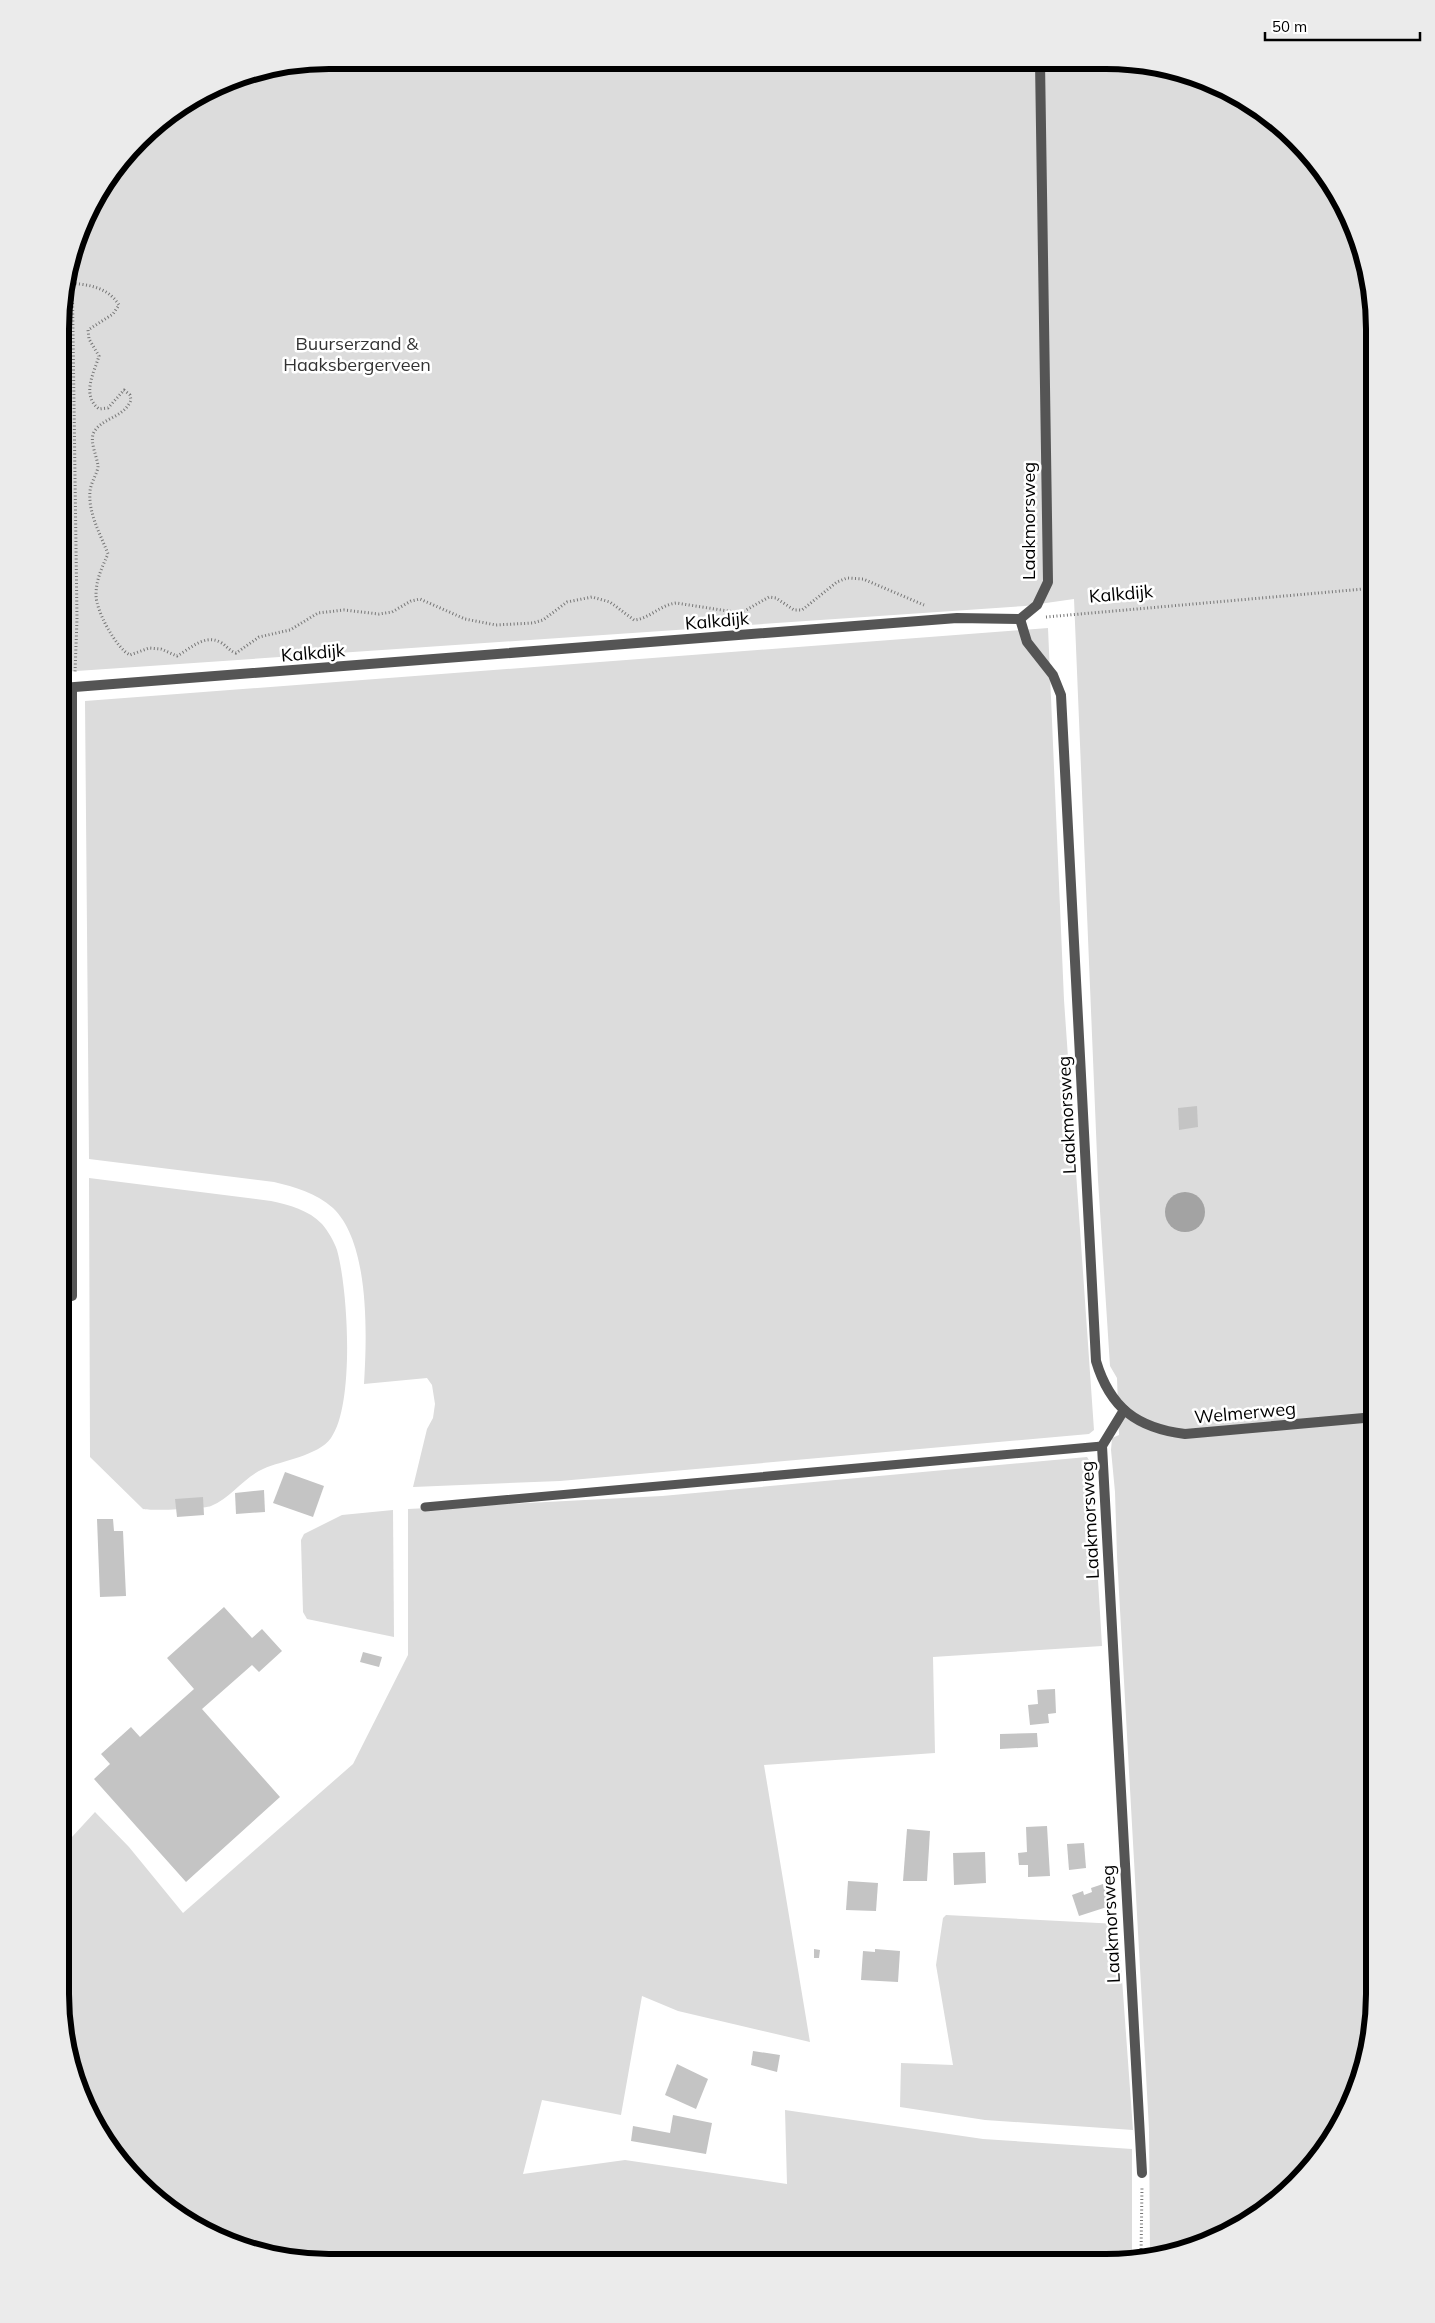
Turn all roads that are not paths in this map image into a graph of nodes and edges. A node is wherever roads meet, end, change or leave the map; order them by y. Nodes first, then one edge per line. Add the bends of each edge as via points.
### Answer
1 (1040, 69) edge
2 (1020, 620) junction
3 (69, 688) edge
4 (69, 931) edge
5 (72, 1296) dead end
6 (1124, 1410) junction
7 (1366, 1417) edge
8 (1102, 1446) junction
9 (425, 1507) dead end
10 (1142, 2173) road end

1 - 2 street, Laakmorsweg via 1048,582 1037,605
2 - 3 street, Kalkdijk via 957,618
2 - 6 street, Laakmorsweg via 1027,642 1053,675 1061,695 1096,1361 1110,1396
4 - 5 street
6 - 7 street, Welmerweg via 1160,1431 1185,1434
6 - 8 street, Laakmorsweg
8 - 9 lane
8 - 10 street, Laakmorsweg

